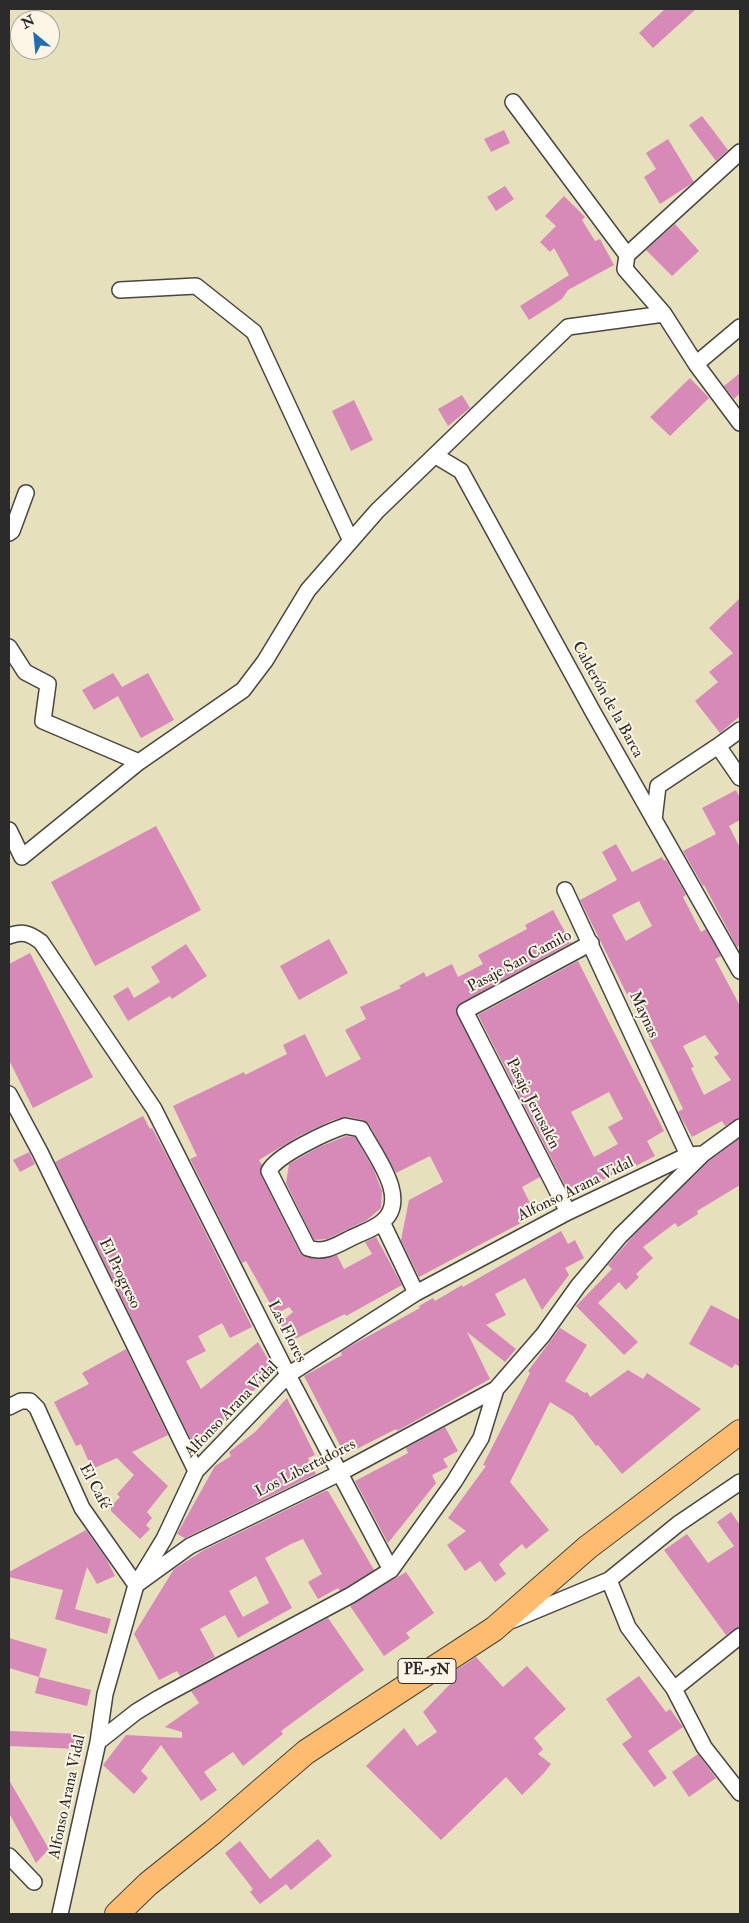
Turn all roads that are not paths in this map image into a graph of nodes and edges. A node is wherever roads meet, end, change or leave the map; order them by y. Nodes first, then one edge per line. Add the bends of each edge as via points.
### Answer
1 (513, 102) dead end
2 (740, 152) edge
3 (627, 254) junction
4 (120, 290) dead end
5 (664, 314) junction
6 (740, 326) edge
7 (696, 364) junction
8 (740, 423) edge
9 (436, 456) junction
10 (26, 493) dead end
11 (9, 533) edge
12 (351, 541) junction
13 (9, 647) edge
14 (740, 730) edge
15 (718, 746) junction
16 (139, 762) junction
17 (740, 778) edge
18 (654, 820) junction
19 (9, 830) edge
20 (565, 890) dead end
21 (9, 936) edge
22 (591, 943) junction
23 (740, 970) edge
24 (465, 1011) joint
25 (9, 1094) edge
26 (740, 1127) edge
27 (696, 1155) junction
28 (568, 1212) junction
29 (382, 1222) junction
30 (416, 1293) junction
31 (288, 1375) junction
32 (496, 1389) junction
33 (9, 1407) edge
34 (740, 1432) edge
35 (196, 1471) junction
36 (340, 1473) junction
37 (740, 1482) edge
38 (391, 1570) junction
39 (609, 1580) junction
40 (136, 1585) junction
41 (494, 1629) junction
42 (740, 1636) edge
43 (674, 1689) junction
44 (98, 1742) junction
45 (738, 1788) edge
46 (9, 1856) edge
47 (34, 1882) dead end
48 (60, 1914) edge
49 (117, 1914) edge

1 - 3 street
2 - 3 street
3 - 5 street via 625,269
4 - 12 street via 196,286 254,332
5 - 7 street
5 - 9 street via 568,327
6 - 7 street
7 - 8 street
9 - 12 street via 377,511
9 - 18 street, Calderón de la Barca via 461,471
10 - 11 street
12 - 16 street via 308,590 265,661 243,690
13 - 16 street via 25,672 48,684 43,721
14 - 15 street
15 - 17 street
15 - 18 street via 658,786
16 - 19 street via 22,857
18 - 23 street, Calderón de la Barca
20 - 22 street, Maynas
21 - 31 street, Las Flores via 20,932 31,934 41,942 154,1109
22 - 24 street, Pasaje San Camilo
22 - 27 street, Maynas
24 - 28 street, Pasaje Jerusalén
25 - 35 street, El Progreso
26 - 27 street
27 - 28 street, Alfonso Arana Vidal
27 - 32 street via 620,1236 543,1335
28 - 30 street, Alfonso Arana Vidal
29 - 29 street via 394,1206 393,1189 361,1129 338,1128 273,1164 269,1171 308,1248 327,1249
29 - 30 street
30 - 31 street, Alfonso Arana Vidal
31 - 35 street, Alfonso Arana Vidal
31 - 36 street, Las Flores
32 - 36 street, Los Libertadores
32 - 38 street via 481,1438
33 - 40 street, El Café via 30,1401 37,1408 82,1508
34 - 41 highway, PE-5N via 588,1547
35 - 40 street, Alfonso Arana Vidal via 164,1539
36 - 38 street, Las Flores
36 - 40 street, Los Libertadores via 190,1546
37 - 39 street via 678,1524
38 - 44 street via 136,1712
39 - 41 street
39 - 43 street via 628,1627
40 - 44 street, Alfonso Arana Vidal via 105,1694
41 - 49 highway, PE-5N via 306,1752 148,1884
42 - 43 street
43 - 45 street via 704,1747
44 - 48 street, Alfonso Arana Vidal
46 - 47 street

